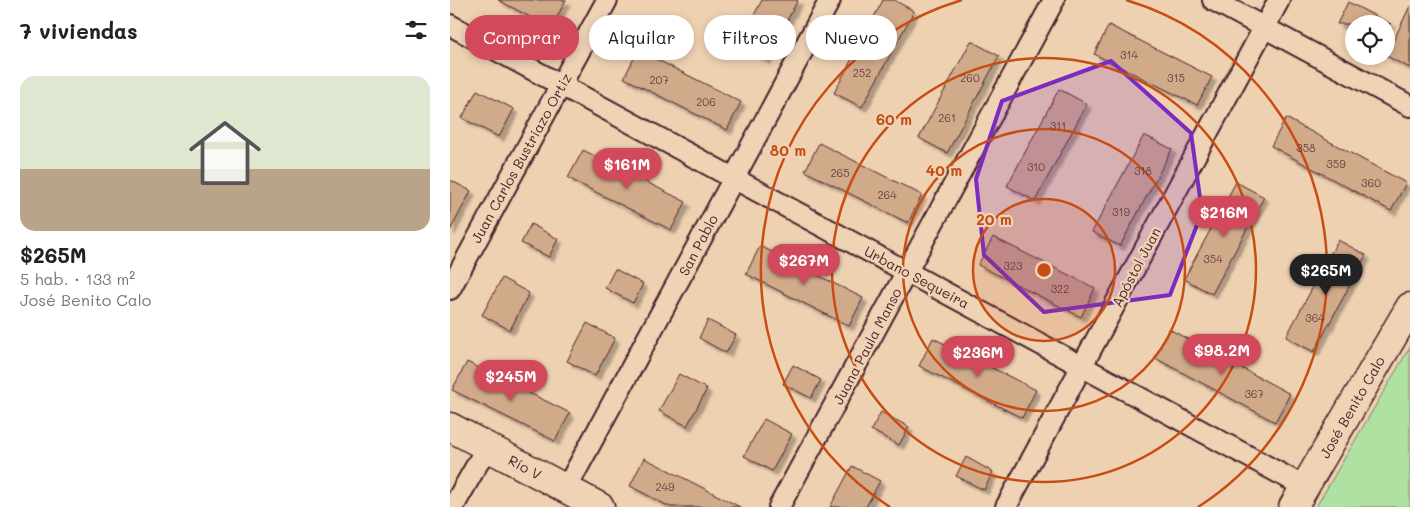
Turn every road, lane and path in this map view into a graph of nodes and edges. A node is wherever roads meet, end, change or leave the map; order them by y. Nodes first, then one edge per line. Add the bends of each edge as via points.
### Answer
1 (607, 0) edge
2 (830, 0) edge
3 (1054, 0) edge
4 (1213, 0) edge
5 (1279, 0) edge
6 (450, 25) edge
7 (1264, 28) junction
8 (561, 85) junction
9 (1410, 106) edge
10 (734, 178) junction
11 (907, 272) junction
12 (450, 289) edge
13 (1410, 307) edge
14 (1082, 367) junction
15 (450, 427) edge
16 (487, 447) junction
17 (566, 489) junction
18 (1299, 497) edge
19 (453, 507) edge
20 (600, 507) edge
21 (780, 507) edge
22 (1006, 507) edge

1 - 8 street, Juan Carlos Bustriazo Ortiz
2 - 10 street, San Pablo
3 - 11 street, Juana Paula Manso
4 - 7 street
5 - 7 street, Apóstol Juan
6 - 8 street, Urbano Sequeira
7 - 9 street
7 - 14 street, Apóstol Juan
8 - 10 street, Urbano Sequeira
8 - 12 street, Juan Carlos Bustriazo Ortiz
10 - 11 street, Urbano Sequeira
10 - 17 street, San Pablo
11 - 14 street, Urbano Sequeira
11 - 21 street, Juana Paula Manso
13 - 18 street, José Benito Calo
14 - 18 street, Urbano Sequeira
14 - 22 street, Apóstol Juan
15 - 16 street, Río V
16 - 17 street, Río V
16 - 19 street
17 - 20 street, Río V

